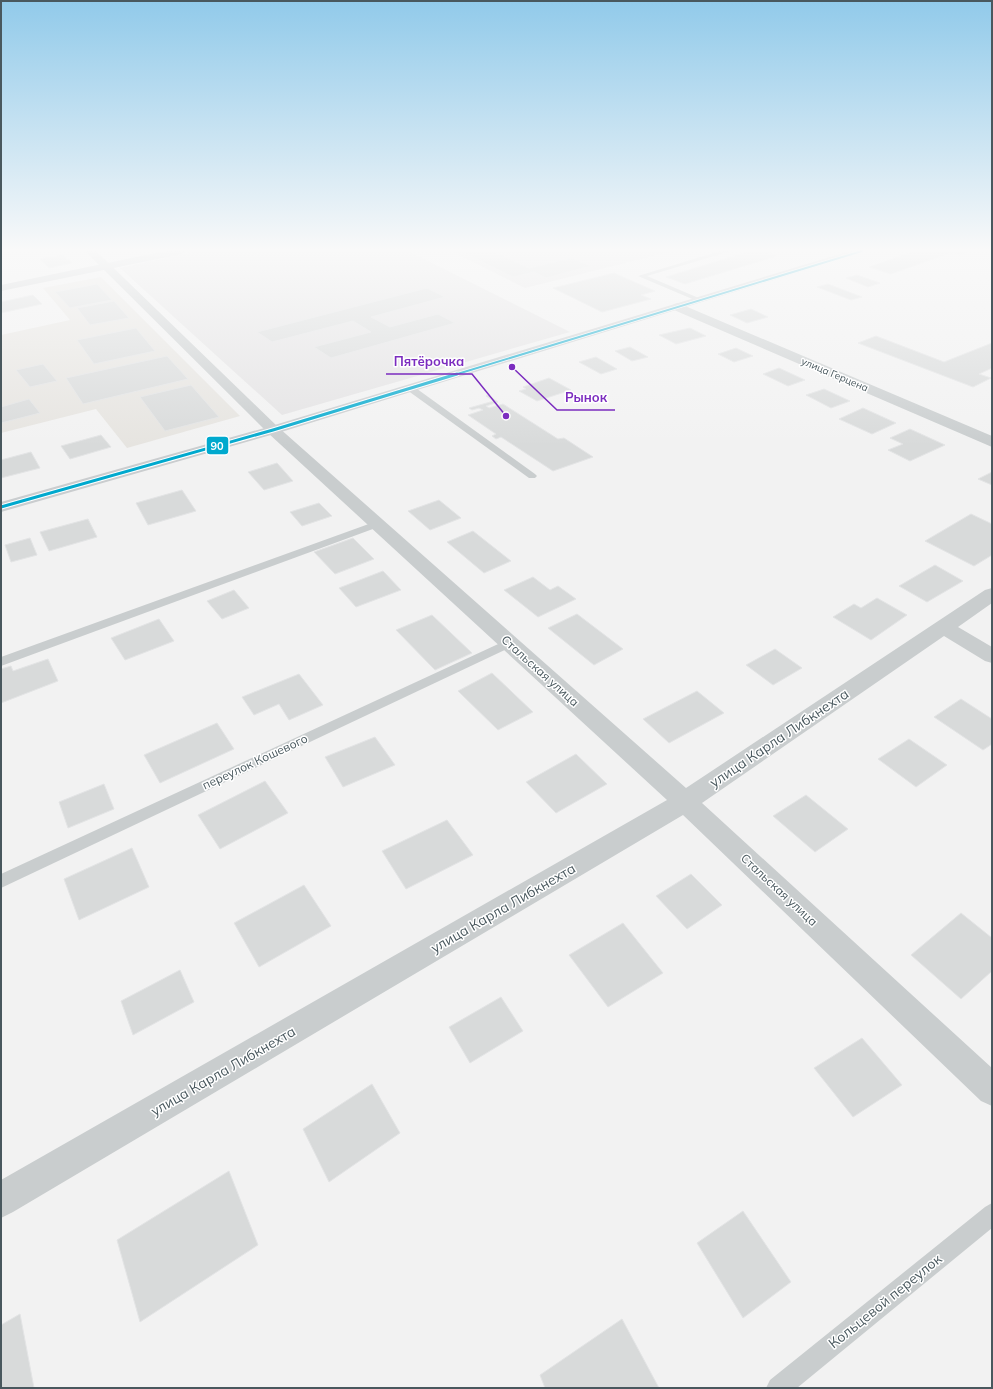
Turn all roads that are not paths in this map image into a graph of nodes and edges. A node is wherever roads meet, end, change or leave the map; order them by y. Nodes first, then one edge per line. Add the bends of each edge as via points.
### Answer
1 (156, 316) edge
2 (649, 316) edge
3 (699, 316) edge
4 (410, 388) junction
5 (273, 430) junction
6 (992, 442) edge
7 (532, 476) dead end
8 (1, 507) edge
9 (377, 524) junction
10 (992, 594) edge
11 (943, 627) junction
12 (509, 643) junction
13 (992, 656) edge
14 (1, 662) edge
15 (685, 802) junction
16 (1, 880) edge
17 (992, 1090) edge
18 (1, 1200) edge
19 (992, 1214) edge
20 (778, 1388) edge

1 - 5 street, Стальская улица
2 - 4 main road
3 - 6 street, улица Герцена
4 - 5 main road
4 - 7 lane
5 - 8 main road
5 - 9 street, Стальская улица
9 - 12 street, Стальская улица
9 - 14 lane
10 - 11 street, улица Карла Либкнехта
11 - 13 street
11 - 15 street, улица Карла Либкнехта
12 - 15 street, Стальская улица
12 - 16 lane, переулок Кошевого
15 - 17 street, Стальская улица
15 - 18 street, улица Карла Либкнехта
19 - 20 lane, Кольцевой переулок

